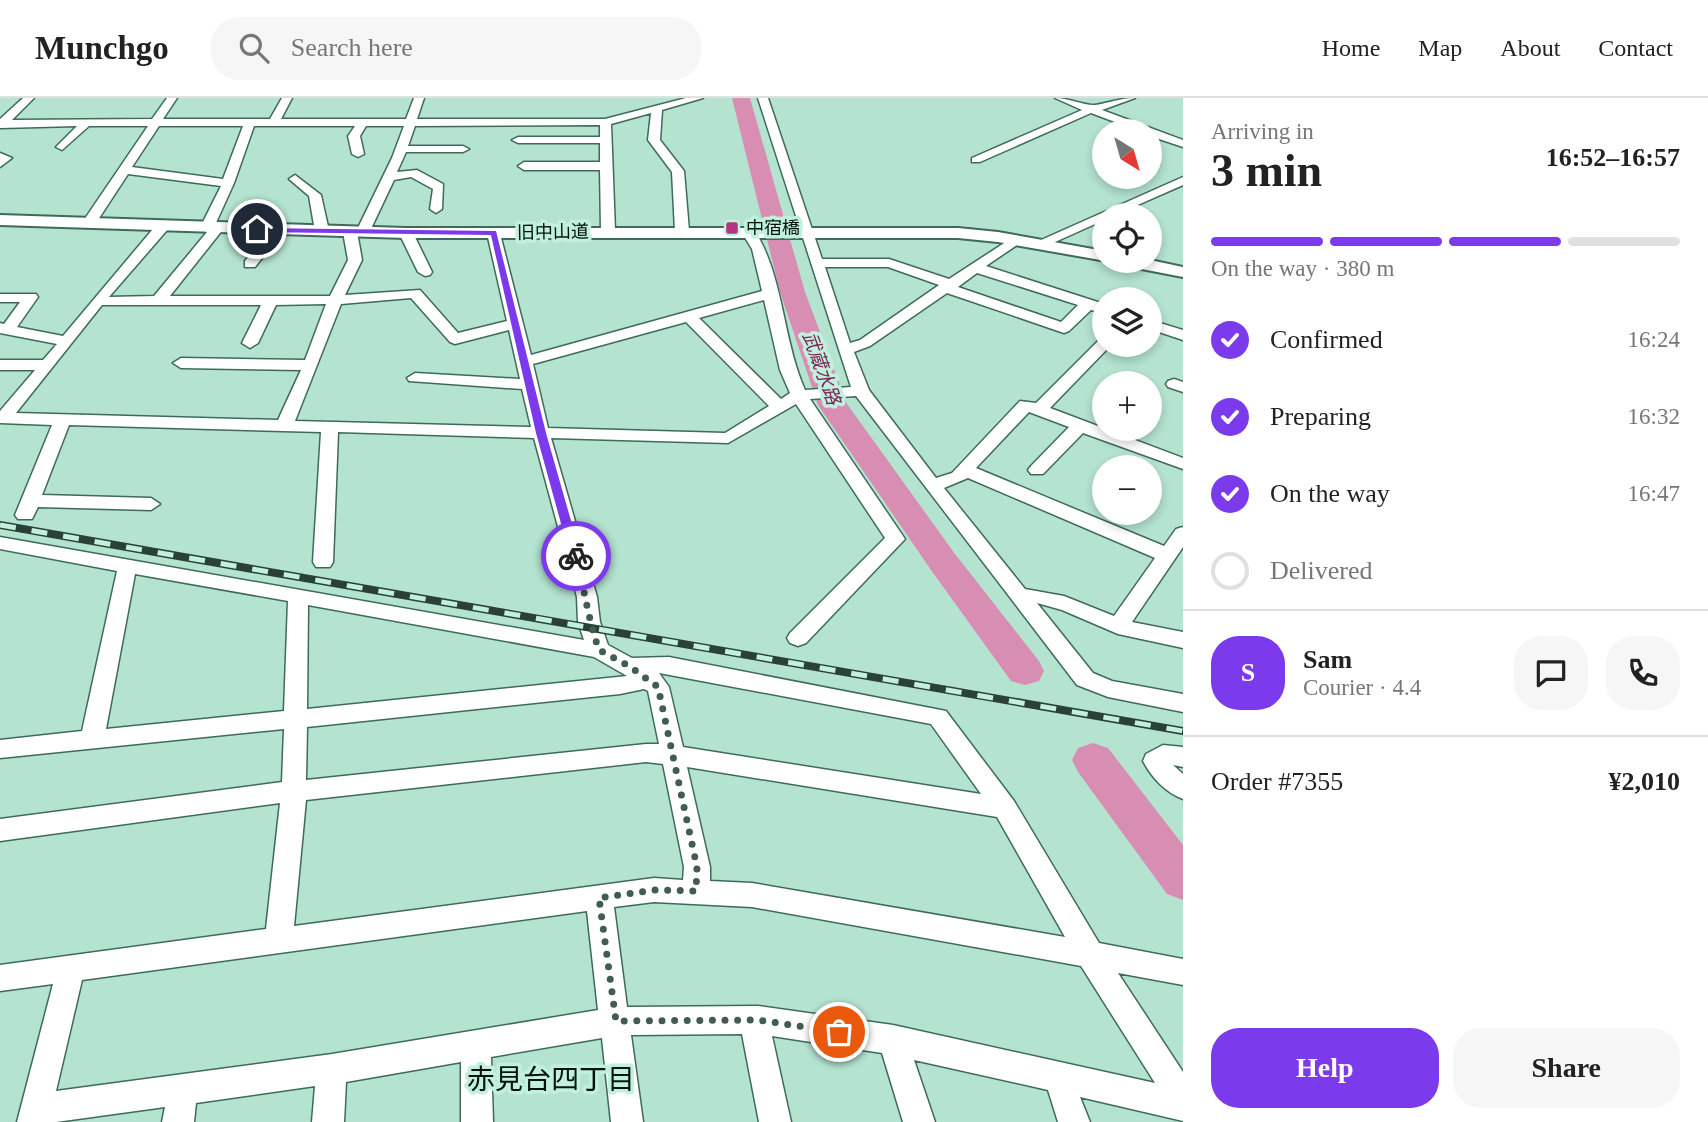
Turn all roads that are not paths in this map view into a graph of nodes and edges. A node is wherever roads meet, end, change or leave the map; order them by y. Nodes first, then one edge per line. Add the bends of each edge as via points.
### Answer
1 (29, 98) edge
2 (172, 98) edge
3 (287, 98) edge
4 (419, 98) edge
5 (698, 98) edge
6 (763, 98) edge
7 (1130, 98) edge
8 (1068, 99) edge
9 (0, 107) edge
10 (20, 107) junction
11 (657, 109) junction
12 (1090, 110) junction
13 (1115, 119) edge
14 (155, 122) junction
15 (606, 122) junction
16 (40, 123) junction
17 (273, 123) junction
18 (362, 123) junction
19 (411, 123) junction
20 (1, 124) edge
21 (85, 124) junction
22 (250, 124) junction
23 (1162, 136) edge
24 (24, 138) dead end
25 (518, 140) dead end
26 (606, 140) junction
27 (1183, 144) edge
28 (62, 147) dead end
29 (401, 149) junction
30 (463, 149) dead end
31 (358, 154) dead end
32 (0, 157) edge
33 (976, 160) dead end
34 (0, 163) edge
35 (524, 166) dead end
36 (607, 166) junction
37 (124, 170) junction
38 (390, 177) junction
39 (295, 179) dead end
40 (1183, 181) edge
41 (228, 183) junction
42 (436, 209) dead end
43 (0, 220) edge
44 (89, 223) junction
45 (163, 226) junction
46 (212, 228) junction
47 (277, 230) junction
48 (322, 231) junction
49 (608, 231) junction
50 (682, 231) junction
51 (753, 231) junction
52 (803, 231) junction
53 (357, 232) junction
54 (406, 233) junction
55 (494, 233) junction
56 (1015, 240) junction
57 (1039, 244) junction
58 (1092, 255) edge
59 (816, 262) junction
60 (250, 264) dead end
61 (977, 268) junction
62 (1162, 268) edge
63 (425, 272) dead end
64 (1183, 272) edge
65 (949, 286) junction
66 (769, 294) junction
67 (0, 298) edge
68 (271, 299) junction
69 (159, 300) junction
70 (335, 300) junction
71 (98, 301) junction
72 (1088, 304) junction
73 (1092, 305) edge
74 (688, 315) junction
75 (515, 324) junction
76 (5, 328) edge
77 (1162, 328) edge
78 (1183, 335) edge
79 (67, 341) junction
80 (250, 343) dead end
81 (845, 350) junction
82 (1092, 355) edge
83 (181, 362) dead end
84 (524, 362) junction
85 (0, 365) edge
86 (48, 365) junction
87 (311, 365) junction
88 (415, 378) dead end
89 (529, 384) junction
90 (854, 391) junction
91 (804, 394) junction
92 (778, 406) junction
93 (1039, 410) junction
94 (2, 418) edge
95 (63, 419) junction
96 (285, 424) junction
97 (330, 425) junction
98 (1080, 426) junction
99 (541, 433) junction
100 (1183, 464) edge
101 (965, 470) junction
102 (1037, 470) dead end
103 (932, 486) junction
104 (151, 504) dead end
105 (1183, 533) edge
106 (1, 545) edge
107 (1167, 555) junction
108 (323, 562) dead end
109 (129, 566) junction
110 (1018, 596) junction
111 (298, 598) junction
112 (1118, 626) junction
113 (798, 638) dead end
114 (1183, 640) edge
115 (599, 650) junction
116 (629, 666) junction
117 (651, 680) junction
118 (1183, 703) edge
119 (296, 719) junction
120 (92, 739) junction
121 (0, 749) edge
122 (674, 755) junction
123 (1183, 757) edge
124 (1183, 789) edge
125 (294, 791) junction
126 (1005, 808) junction
127 (0, 830) edge
128 (696, 891) junction
129 (599, 898) junction
130 (279, 940) junction
131 (1089, 953) junction
132 (71, 968) junction
133 (1183, 972) edge
134 (0, 978) edge
135 (758, 1020) junction
136 (616, 1021) junction
137 (893, 1040) junction
138 (476, 1045) junction
139 (332, 1069) junction
140 (1061, 1076) junction
141 (183, 1088) junction
142 (1183, 1102) edge
143 (35, 1116) edge
144 (178, 1122) edge
145 (328, 1122) edge
146 (477, 1122) edge
147 (627, 1122) edge
148 (775, 1122) edge
149 (919, 1122) edge
150 (1074, 1122) edge

1 - 10 street
2 - 14 street
3 - 17 street
4 - 19 street
5 - 11 street
6 - 52 street
7 - 12 street
8 - 12 street
9 - 10 street
10 - 20 street
11 - 15 street
11 - 50 street via 654,140 678,171
12 - 13 street
12 - 33 street
14 - 21 street
14 - 22 street
14 - 37 street
15 - 19 street
15 - 26 street
16 - 20 street
16 - 21 street
16 - 24 street
17 - 18 street
17 - 22 street
18 - 19 street
18 - 31 street via 354,136
19 - 29 street
21 - 28 street
22 - 41 street
23 - 27 street
25 - 26 street
26 - 36 street
29 - 30 street
29 - 38 street
32 - 34 street via 6,158
35 - 36 street
36 - 49 street
37 - 41 street
37 - 44 street
38 - 42 street via 413,173 439,187
38 - 53 street
39 - 48 street via 315,195
40 - 57 street
41 - 46 street
43 - 44 main road, 旧中山道
44 - 45 main road, 旧中山道
45 - 46 main road, 旧中山道
45 - 71 street
46 - 47 main road, 旧中山道
46 - 69 street
47 - 48 main road, 旧中山道
47 - 60 street
48 - 53 main road, 旧中山道
49 - 50 main road, 旧中山道
49 - 55 main road, 旧中山道
50 - 51 main road, 旧中山道
51 - 52 main road, 旧中山道
51 - 66 street
52 - 56 main road, 旧中山道 via 971,233
52 - 59 street
53 - 54 main road, 旧中山道
53 - 70 street via 355,260
54 - 55 main road, 旧中山道
54 - 63 street
55 - 75 street
56 - 57 main road, 旧中山道
56 - 61 street
57 - 58 main road, 旧中山道
59 - 65 street via 897,264
59 - 81 street
61 - 65 street
61 - 72 street
62 - 64 main road
65 - 72 street via 1064,328
65 - 81 street via 865,343
66 - 74 street
66 - 91 street via 788,370
67 - 76 street via 31,297
68 - 69 street
68 - 70 street
68 - 80 street
69 - 71 street
70 - 75 street via 415,293 455,339
70 - 87 street
71 - 79 street
72 - 73 street
74 - 84 street
74 - 92 street
75 - 84 street
76 - 79 street
77 - 78 street
79 - 86 street
81 - 90 street
82 - 93 street
83 - 87 street
84 - 89 street
85 - 86 street
86 - 94 street
87 - 96 street
88 - 89 street
89 - 99 street
90 - 91 street
90 - 103 street
91 - 92 street
91 - 113 street via 895,539
92 - 99 street via 728,438
93 - 98 street
93 - 101 street via 1026,405
94 - 95 street
95 - 96 street
95 - 104 street via 28,508
96 - 97 street
97 - 99 street
97 - 108 street
98 - 100 street
98 - 102 street
99 - 115 street
101 - 103 street
101 - 107 street
103 - 110 street
105 - 107 street
106 - 109 street
107 - 112 street
109 - 111 street
109 - 120 street
110 - 112 street via 1042,595
110 - 118 street via 1085,679 1108,690
111 - 115 street
111 - 119 street
112 - 114 street
115 - 116 street
116 - 117 street
116 - 126 street via 670,665 937,717
117 - 119 street
117 - 122 street via 658,687
119 - 120 street
119 - 125 street
120 - 121 street
122 - 125 street via 634,754
122 - 126 street
122 - 128 street via 697,867
123 - 124 street via 1163,755 1155,761
125 - 127 street
125 - 130 street
126 - 131 street
128 - 129 street via 654,890
128 - 131 street via 752,895
129 - 130 street
129 - 136 street
130 - 132 street
131 - 133 street
131 - 142 street
132 - 134 street
132 - 143 street
135 - 136 street
135 - 137 street
135 - 148 street
136 - 138 street
136 - 147 street
137 - 140 street
137 - 149 street
138 - 139 street
138 - 146 street
139 - 141 street
139 - 145 street
140 - 142 street
140 - 150 street
141 - 143 street
141 - 144 street

